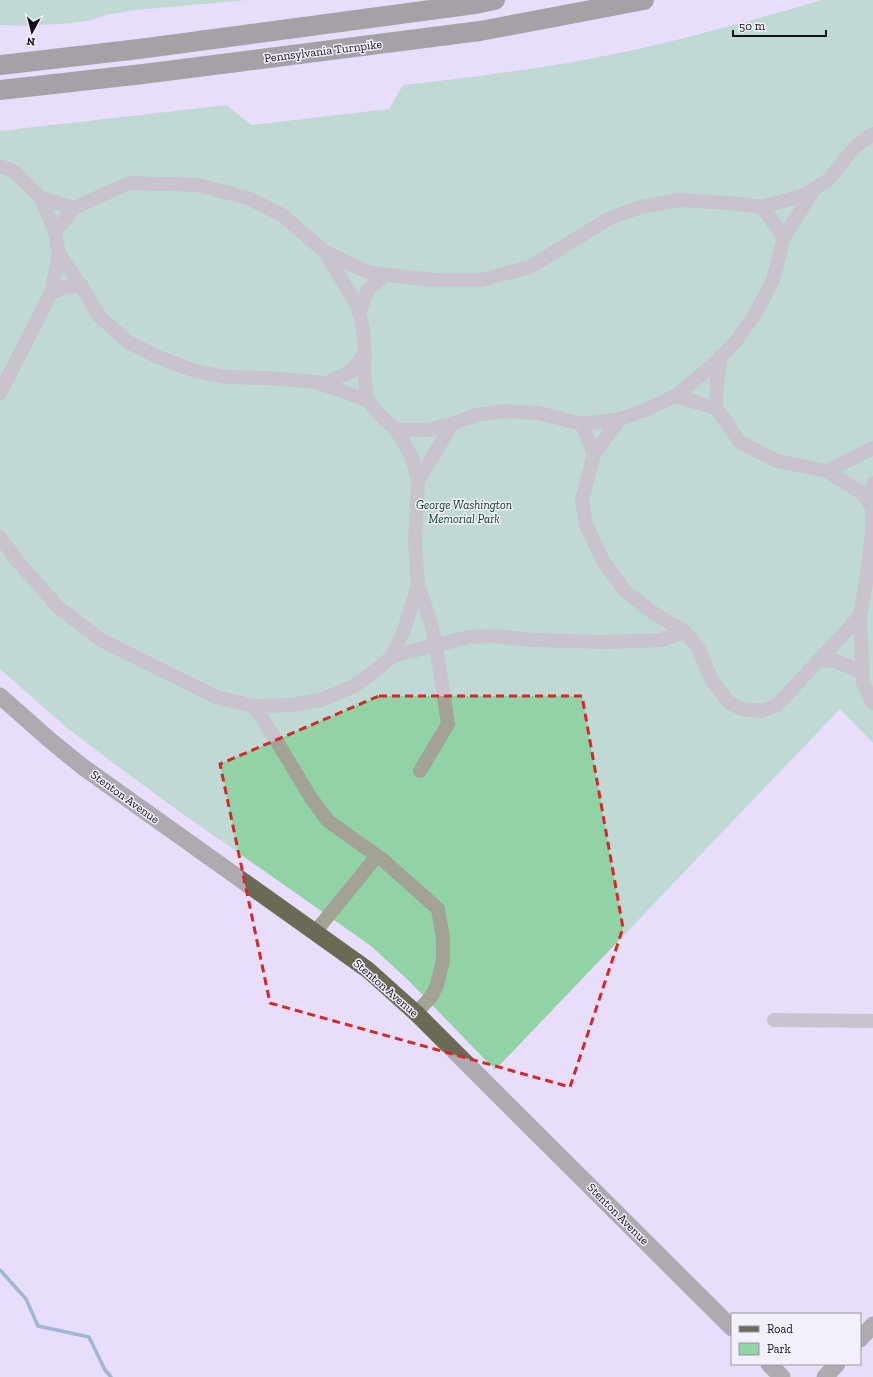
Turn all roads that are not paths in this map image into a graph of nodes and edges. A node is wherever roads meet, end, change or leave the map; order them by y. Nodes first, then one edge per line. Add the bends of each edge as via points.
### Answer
1 (495, 0) edge
2 (644, 0) edge
3 (0, 65) edge
4 (0, 90) edge
5 (873, 134) edge
6 (0, 166) edge
7 (816, 188) junction
8 (41, 198) junction
9 (762, 207) junction
10 (74, 208) junction
11 (55, 232) junction
12 (784, 237) junction
13 (325, 252) junction
14 (59, 254) junction
15 (385, 275) junction
16 (82, 286) junction
17 (51, 293) junction
18 (359, 312) junction
19 (365, 354) junction
20 (721, 357) junction
21 (322, 385) junction
22 (0, 393) edge
23 (675, 396) junction
24 (367, 400) junction
25 (716, 408) junction
26 (620, 419) junction
27 (452, 424) junction
28 (582, 424) junction
29 (396, 430) junction
30 (873, 448) edge
31 (594, 454) junction
32 (827, 471) junction
33 (418, 481) junction
34 (873, 483) edge
35 (872, 507) edge
36 (0, 537) edge
37 (418, 585) junction
38 (860, 616) junction
39 (685, 632) junction
40 (436, 646) junction
41 (392, 656) junction
42 (818, 660) junction
43 (862, 672) junction
44 (0, 696) edge
45 (873, 703) edge
46 (253, 706) junction
47 (420, 771) dead end
48 (377, 856) junction
49 (315, 932) junction
50 (416, 1013) junction
51 (774, 1020) dead end
52 (873, 1021) edge
53 (873, 1325) edge
54 (731, 1327) edge
55 (861, 1338) edge
56 (770, 1365) edge
57 (836, 1365) edge
58 (782, 1377) edge
59 (825, 1377) edge

1 - 3 highway via 147,48
2 - 4 highway, Pennsylvania Turnpike via 480,31
5 - 7 street via 855,147 828,180
6 - 8 street via 14,172
7 - 9 street via 805,195
7 - 12 street
8 - 10 street
8 - 11 street
9 - 12 street
9 - 15 street via 680,200 641,207 610,218 530,267 481,280 433,280
10 - 11 street
10 - 13 street via 129,183 198,185 248,198 282,215
11 - 14 street
12 - 20 street via 773,280 756,313
13 - 15 street via 370,273
13 - 18 street
14 - 16 street
14 - 17 street
15 - 18 street via 368,290
16 - 17 street via 66,287
16 - 21 street via 100,317 128,342 158,356 195,371 226,377 316,382
17 - 22 street
18 - 19 street
19 - 21 street via 350,372
19 - 24 street
20 - 23 street
20 - 25 street
21 - 24 street
23 - 25 street
23 - 26 street
24 - 29 street
25 - 32 street via 740,442 777,461
26 - 28 street
26 - 31 street
27 - 28 street via 476,415 506,410 538,413
27 - 29 street via 427,430
27 - 33 street
28 - 31 street
29 - 33 street via 412,457
30 - 32 street
31 - 39 street via 582,500 586,525 603,560 625,591 652,612
32 - 35 street via 862,493
33 - 37 street via 415,543
34 - 35 street
35 - 38 street via 872,532
36 - 46 street via 15,558 58,606 101,640 216,696
37 - 40 street
37 - 41 street via 404,630
38 - 42 street
38 - 43 street
39 - 40 street via 661,640 595,642 469,637
39 - 42 street via 699,650 712,681 730,703 742,709 762,711 777,705
40 - 41 street
40 - 47 street via 448,724
41 - 46 street via 354,686 321,700 292,705
42 - 43 street via 835,660
43 - 45 street via 863,683
44 - 49 main road, Stenton Avenue via 83,766
46 - 48 street via 328,821
48 - 49 street
48 - 50 street via 438,909 443,939 443,960 437,985 431,997
49 - 50 main road, Stenton Avenue via 368,970
50 - 54 main road, Stenton Avenue
51 - 52 street
53 - 55 main road
56 - 58 main road
57 - 59 main road

